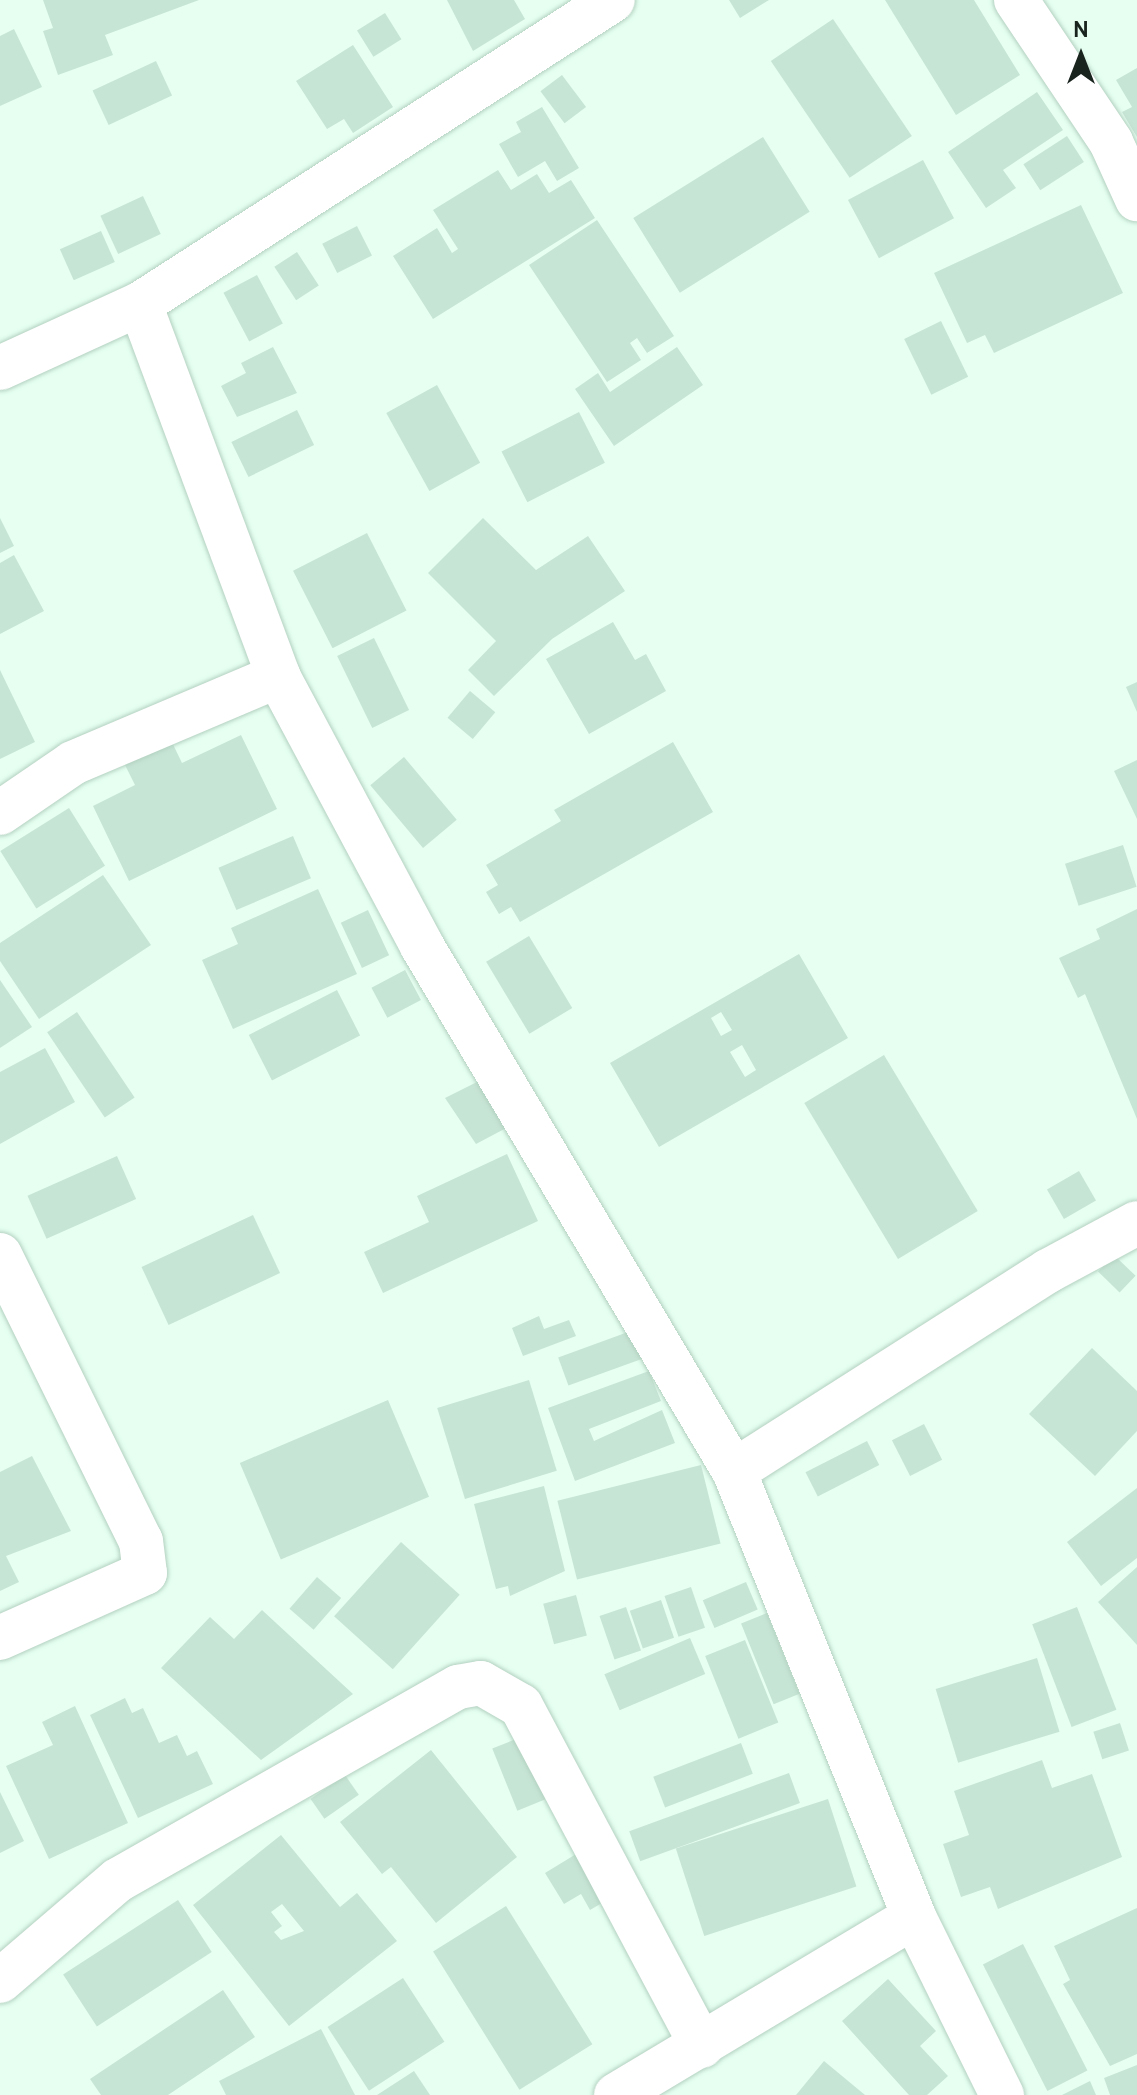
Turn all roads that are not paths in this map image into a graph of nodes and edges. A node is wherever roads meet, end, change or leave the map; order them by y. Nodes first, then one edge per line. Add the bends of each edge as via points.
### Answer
1 (613, 0) edge
2 (1016, 0) edge
3 (1137, 199) edge
4 (140, 304) junction
5 (0, 368) edge
6 (278, 676) junction
7 (0, 813) edge
8 (1137, 1223) edge
9 (0, 1255) edge
10 (734, 1471) junction
11 (0, 1638) edge
12 (914, 1917) junction
13 (0, 1981) edge
14 (702, 2046) junction
15 (616, 2095) edge
16 (1002, 2095) edge

1 - 4 street
2 - 3 street via 1111,142
4 - 5 street
4 - 6 street
6 - 7 street via 73,763
6 - 10 street via 422,946
8 - 10 street via 1048,1271
9 - 11 street via 141,1541 145,1573
10 - 12 street
12 - 14 street
12 - 16 street
13 - 14 street via 118,1880 458,1687 481,1683 521,1706
14 - 15 street

